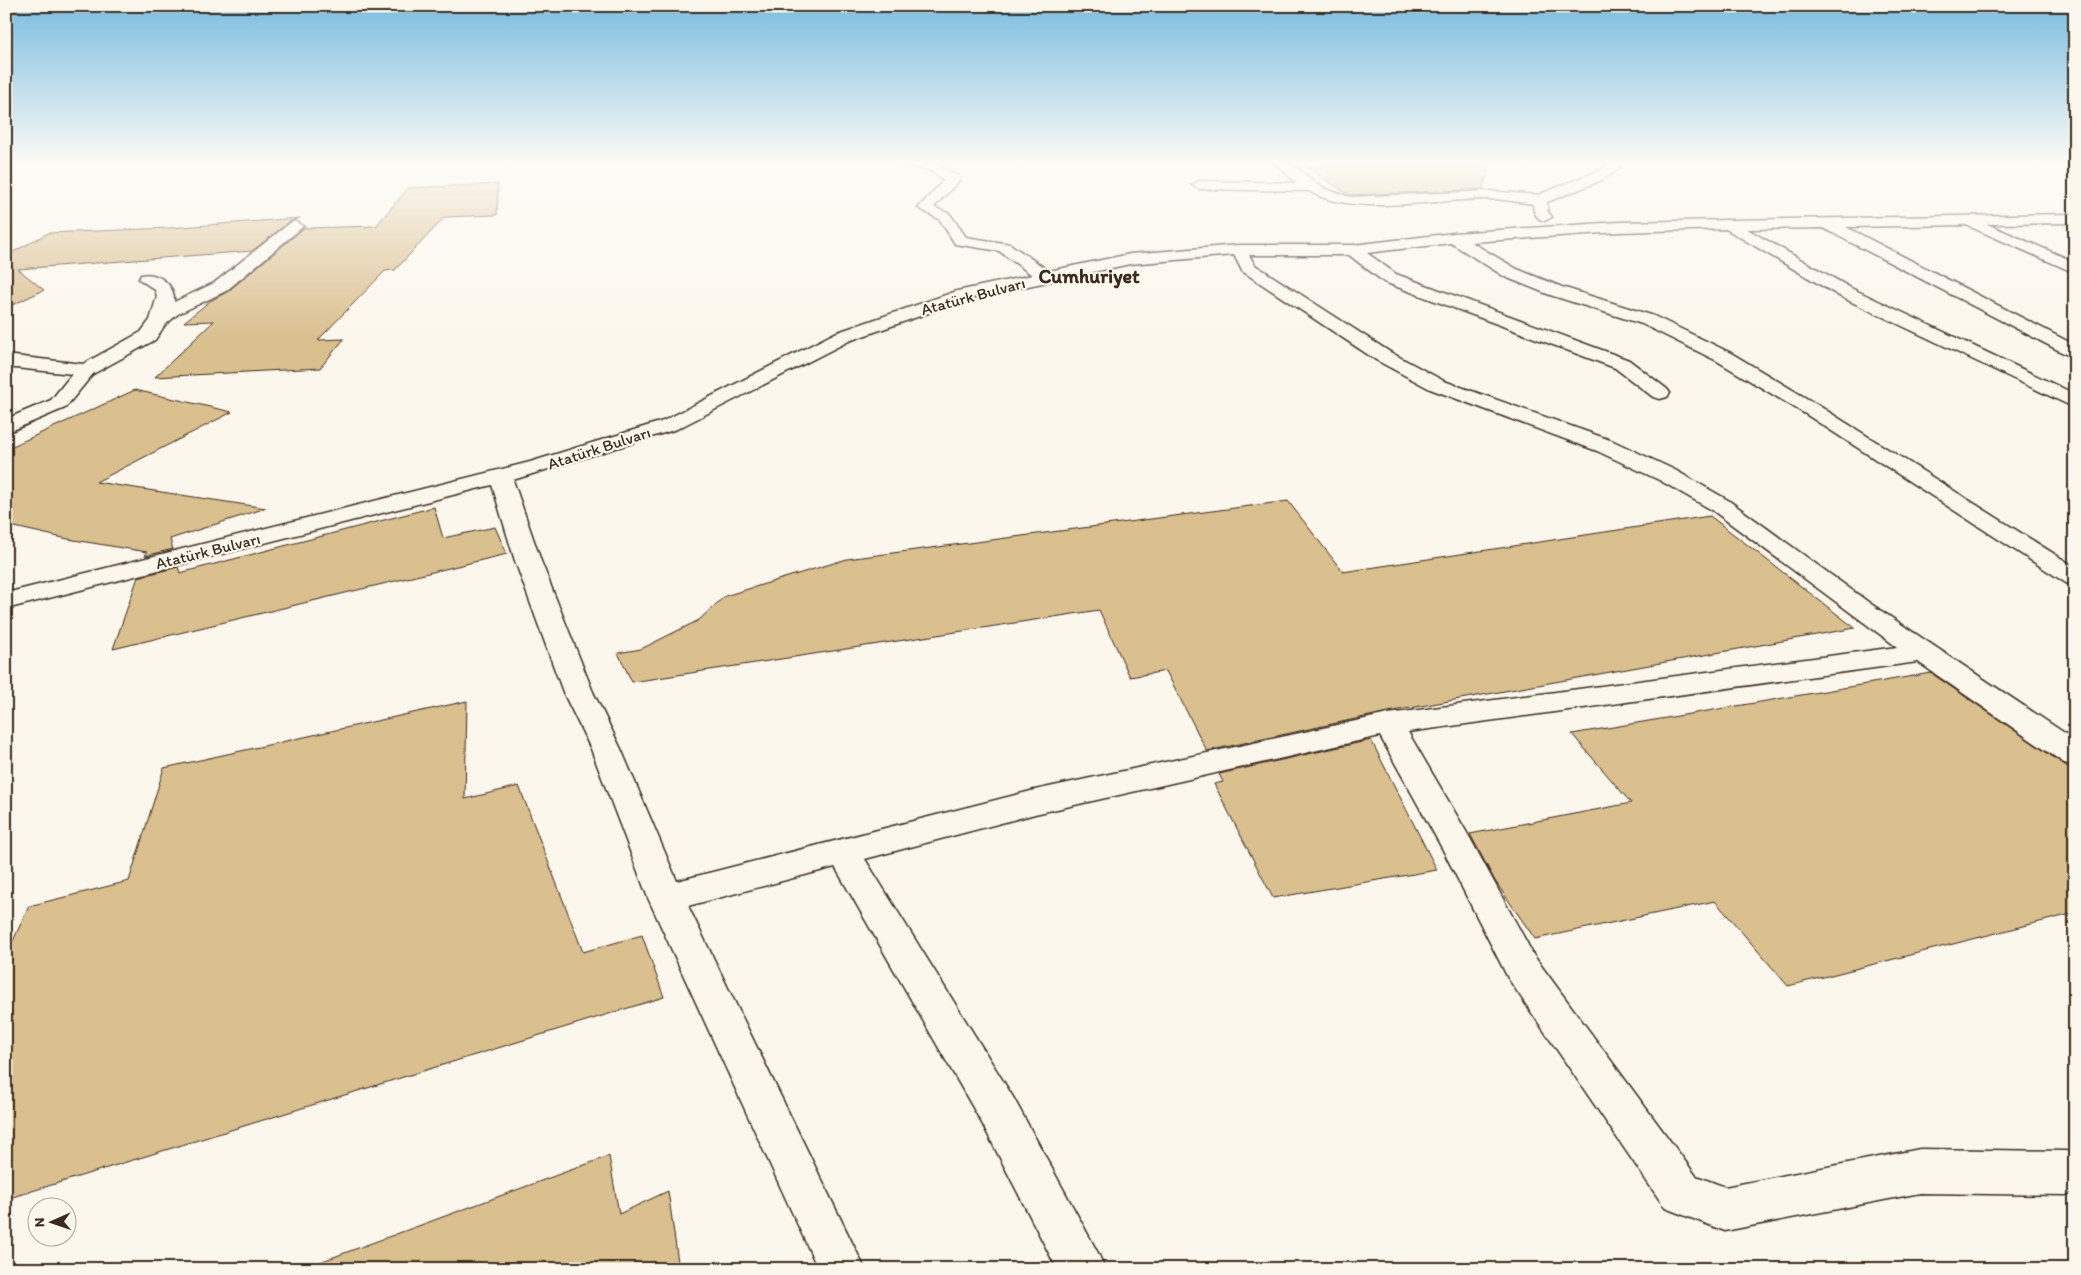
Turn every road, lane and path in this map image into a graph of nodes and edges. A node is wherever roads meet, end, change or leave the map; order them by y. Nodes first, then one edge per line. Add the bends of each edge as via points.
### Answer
1 (948, 222) edge
2 (1547, 222) edge
3 (1894, 222) edge
4 (1968, 222) edge
5 (2058, 222) edge
6 (1824, 223) junction
7 (1729, 225) junction
8 (295, 226) dead end
9 (2075, 228) edge
10 (1554, 231) junction
11 (1454, 238) junction
12 (1239, 250) junction
13 (1353, 250) junction
14 (2075, 268) edge
15 (1046, 277) junction
16 (147, 279) dead end
17 (159, 321) junction
18 (2075, 353) edge
19 (6, 361) edge
20 (86, 370) junction
21 (1660, 393) dead end
22 (2075, 402) edge
23 (6, 427) edge
24 (501, 477) junction
25 (2075, 578) edge
26 (6, 602) edge
27 (1923, 652) junction
28 (1388, 724) junction
29 (2075, 755) edge
30 (844, 852) junction
31 (666, 898) junction
32 (2066, 1173) dead end
33 (842, 1269) edge
34 (1082, 1269) edge

1 - 15 street via 961,241 1004,247
2 - 10 street
3 - 6 street, Atatürk Bulvarı
4 - 14 street
5 - 9 street
6 - 7 street, Atatürk Bulvarı
6 - 18 street
7 - 10 street, Atatürk Bulvarı
7 - 22 street via 1845,292
8 - 17 street via 220,288 172,310
10 - 11 street, Atatürk Bulvarı
11 - 13 street, Atatürk Bulvarı
11 - 25 street via 1511,273 1648,320 1724,357
12 - 13 street, Atatürk Bulvarı
12 - 15 street, Atatürk Bulvarı via 1130,259
12 - 27 street via 1248,268 1383,356 1437,385 1605,446 1720,504
13 - 21 street via 1390,278 1622,364
15 - 24 street, Atatürk Bulvarı via 963,295 842,336 670,425
16 - 17 street via 160,284 165,291 167,302
17 - 20 street via 148,336
19 - 20 street
20 - 23 street via 58,404
24 - 26 street, Atatürk Bulvarı
24 - 31 street via 528,561 578,692 606,749
27 - 28 street
27 - 29 street
28 - 30 street via 1035,802
28 - 32 street via 1521,967 1682,1192 1725,1209 1920,1171
30 - 31 street
30 - 34 street via 998,1111
31 - 33 street

